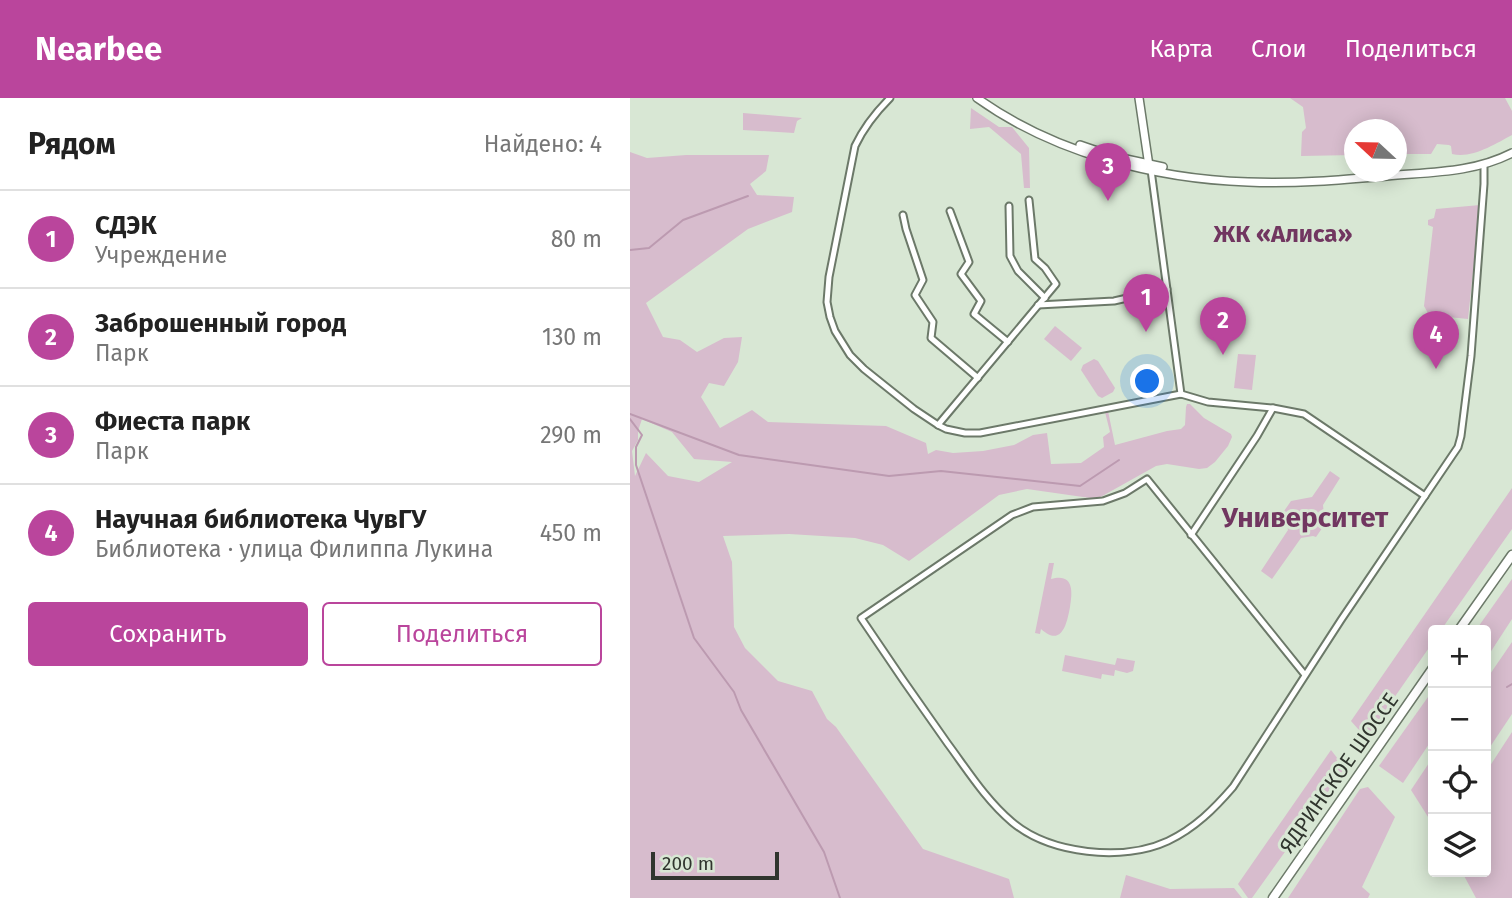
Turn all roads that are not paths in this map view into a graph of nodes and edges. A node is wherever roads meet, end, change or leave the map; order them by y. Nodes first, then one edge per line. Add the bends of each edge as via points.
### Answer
1 (890, 98) edge
2 (977, 98) edge
3 (984, 98) edge
4 (1142, 102) edge
5 (1033, 129) junction
6 (1512, 148) edge
7 (1512, 153) edge
8 (1483, 163) junction
9 (1150, 166) junction
10 (1465, 167) junction
11 (1407, 170) edge
12 (1407, 172) edge
13 (1344, 177) edge
14 (1029, 200) dead end
15 (1009, 206) dead end
16 (950, 211) dead end
17 (903, 215) dead end
18 (1167, 289) junction
19 (1045, 298) junction
20 (1038, 305) junction
21 (1008, 342) junction
22 (978, 378) junction
23 (1181, 394) junction
24 (1273, 408) junction
25 (938, 425) junction
26 (1425, 496) junction
27 (1191, 535) junction
28 (1512, 553) edge
29 (1462, 625) edge
30 (1428, 675) edge
31 (1305, 676) junction
32 (1273, 898) edge

1 - 25 street via 871,117 855,146 827,302 835,331 850,355
2 - 5 main road
3 - 5 main road
4 - 9 main road
5 - 9 main road via 1101,157
6 - 8 main road
7 - 8 main road
8 - 10 main road
8 - 26 street via 1471,356 1461,436
9 - 13 main road via 1206,179
9 - 18 street
10 - 11 main road
10 - 12 main road
14 - 19 street via 1035,259 1056,284
15 - 19 street via 1010,256
16 - 21 street via 969,262 961,274 981,302 974,314
17 - 22 street via 923,280 915,295 933,322 931,338
18 - 20 street via 1114,301
18 - 23 street
19 - 20 street
20 - 21 street
21 - 22 street
22 - 25 street
23 - 24 street via 1208,402
23 - 25 street via 989,432 956,432
24 - 26 street via 1308,415
24 - 27 street
26 - 31 street
27 - 31 street
27 - 31 street via 1147,479 1103,501 1023,510 1001,520 861,618 997,808 1035,836 1088,851 1155,846 1195,825 1233,787
28 - 29 main road
30 - 32 main road, ЯДРИНСКОЕ ШОССЕ

